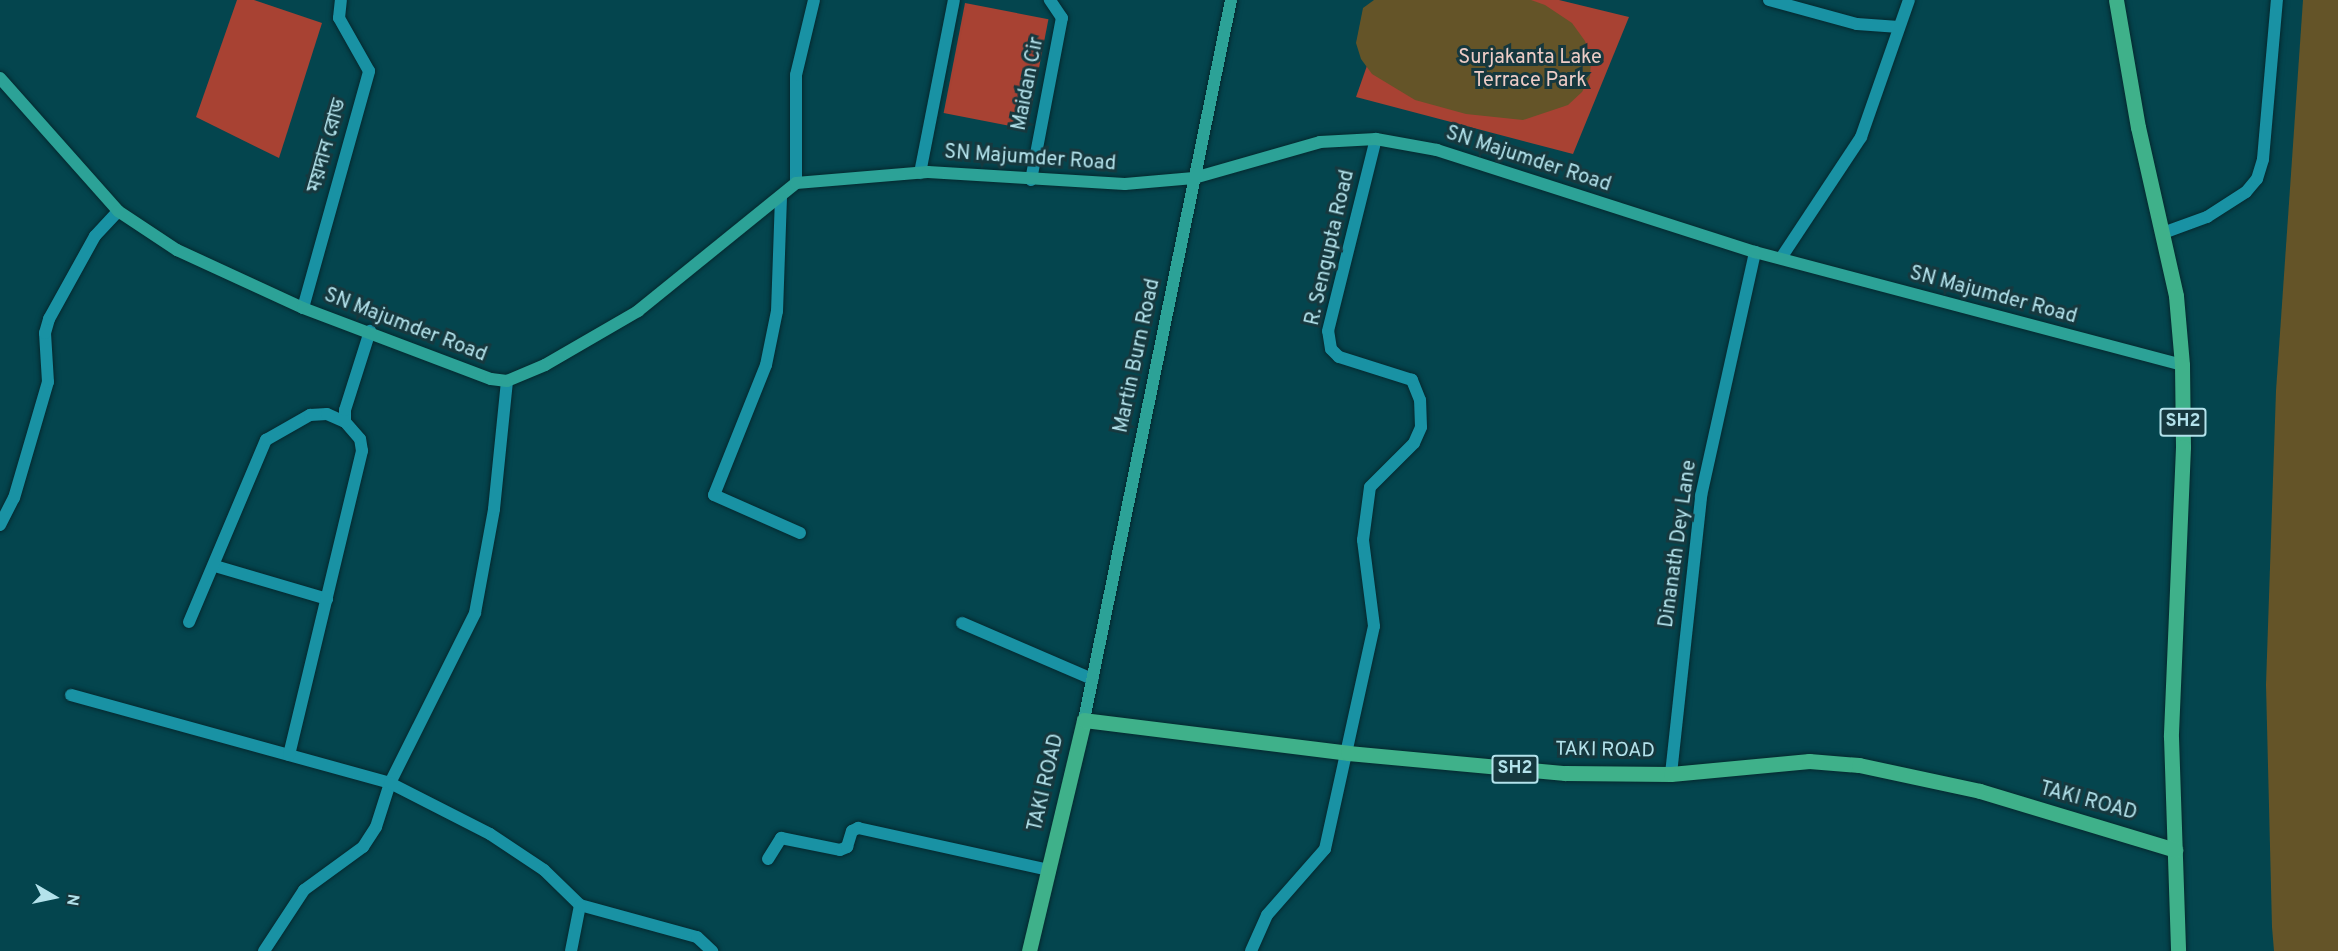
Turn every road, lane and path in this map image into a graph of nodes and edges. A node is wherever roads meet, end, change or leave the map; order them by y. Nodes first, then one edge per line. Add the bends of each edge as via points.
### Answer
1 (341, 0) edge
2 (814, 0) edge
3 (954, 0) edge
4 (1050, 0) edge
5 (1231, 0) edge
6 (1769, 0) edge
7 (1909, 0) edge
8 (2116, 0) edge
9 (2277, 0) edge
10 (1899, 27) junction
11 (0, 78) edge
12 (1376, 139) junction
13 (920, 173) junction
14 (1194, 178) junction
15 (1031, 180) junction
16 (796, 183) junction
17 (781, 197) junction
18 (118, 211) junction
19 (2163, 233) junction
20 (1755, 252) junction
21 (1781, 258) junction
22 (303, 308) junction
23 (370, 330) junction
24 (2182, 365) junction
25 (507, 381) junction
26 (345, 422) junction
27 (0, 525) edge
28 (800, 533) dead end
29 (214, 566) junction
30 (327, 599) junction
31 (189, 622) dead end
32 (962, 623) dead end
33 (1092, 679) junction
34 (71, 695) dead end
35 (1084, 720) junction
36 (1348, 753) junction
37 (289, 755) junction
38 (1671, 774) junction
39 (390, 783) junction
40 (2175, 850) junction
41 (768, 860) dead end
42 (1049, 870) junction
43 (580, 905) junction
44 (264, 951) edge
45 (571, 951) edge
46 (712, 951) edge
47 (1029, 951) edge
48 (1251, 951) edge
49 (2178, 951) edge

1 - 22 street, ময়দান রোড via 339,18 369,71
2 - 16 street via 796,75
3 - 13 street
4 - 15 street, Maidan Cir via 1062,18
5 - 14 main road, Martin Burn Road
6 - 10 street via 1857,24
7 - 10 street
8 - 19 main road, SH2 via 2138,127
9 - 19 street via 2263,159 2257,179 2246,192 2207,217
10 - 21 street via 1861,137
11 - 18 main road, SN Majumder Road
12 - 14 main road, SN Majumder Road via 1320,142
12 - 20 main road, SN Majumder Road via 1437,150
12 - 36 street, R. Sengupta Road via 1328,331 1339,357 1412,380 1420,400 1421,427 1414,443 1370,487 1363,540 1374,626
13 - 15 main road, SN Majumder Road
13 - 16 main road, SN Majumder Road
14 - 15 main road, SN Majumder Road via 1125,184
14 - 33 main road, Martin Burn Road
16 - 17 main road, SN Majumder Road
17 - 25 main road, SN Majumder Road via 645,306 569,352
17 - 28 street via 777,311 766,365 714,495
18 - 22 main road, SN Majumder Road via 195,260
18 - 27 street via 95,236 49,318 45,333 48,382 14,498
19 - 24 main road, SH2 via 2176,296
20 - 21 main road, SN Majumder Road
20 - 38 street, Dinanath Dey Lane via 1701,496
21 - 24 main road, SN Majumder Road
22 - 23 main road, SN Majumder Road
23 - 25 main road, SN Majumder Road via 473,375
23 - 26 street
24 - 40 main road, SH2 via 2183,447 2171,737
25 - 39 street via 494,509 476,613
26 - 29 street via 327,414 310,415 266,440 245,483
26 - 30 street via 360,439 362,451
29 - 30 street
29 - 31 street
30 - 37 street
32 - 33 street
33 - 35 main road, Martin Burn Road
34 - 37 street
35 - 36 main road, TAKI ROAD / SH2
35 - 42 main road, TAKI ROAD
36 - 38 main road, TAKI ROAD / SH2 via 1565,773
36 - 48 street via 1325,849 1267,915
37 - 39 street
38 - 40 main road, TAKI ROAD / SH2 via 1809,761 1859,765 1980,791
39 - 43 street via 490,834 544,870
39 - 44 street via 376,827 363,848 304,890
40 - 49 main road
41 - 42 street via 780,838 840,850 847,847 852,831 858,828
42 - 47 main road, TAKI ROAD
43 - 45 street
43 - 46 street via 697,937

